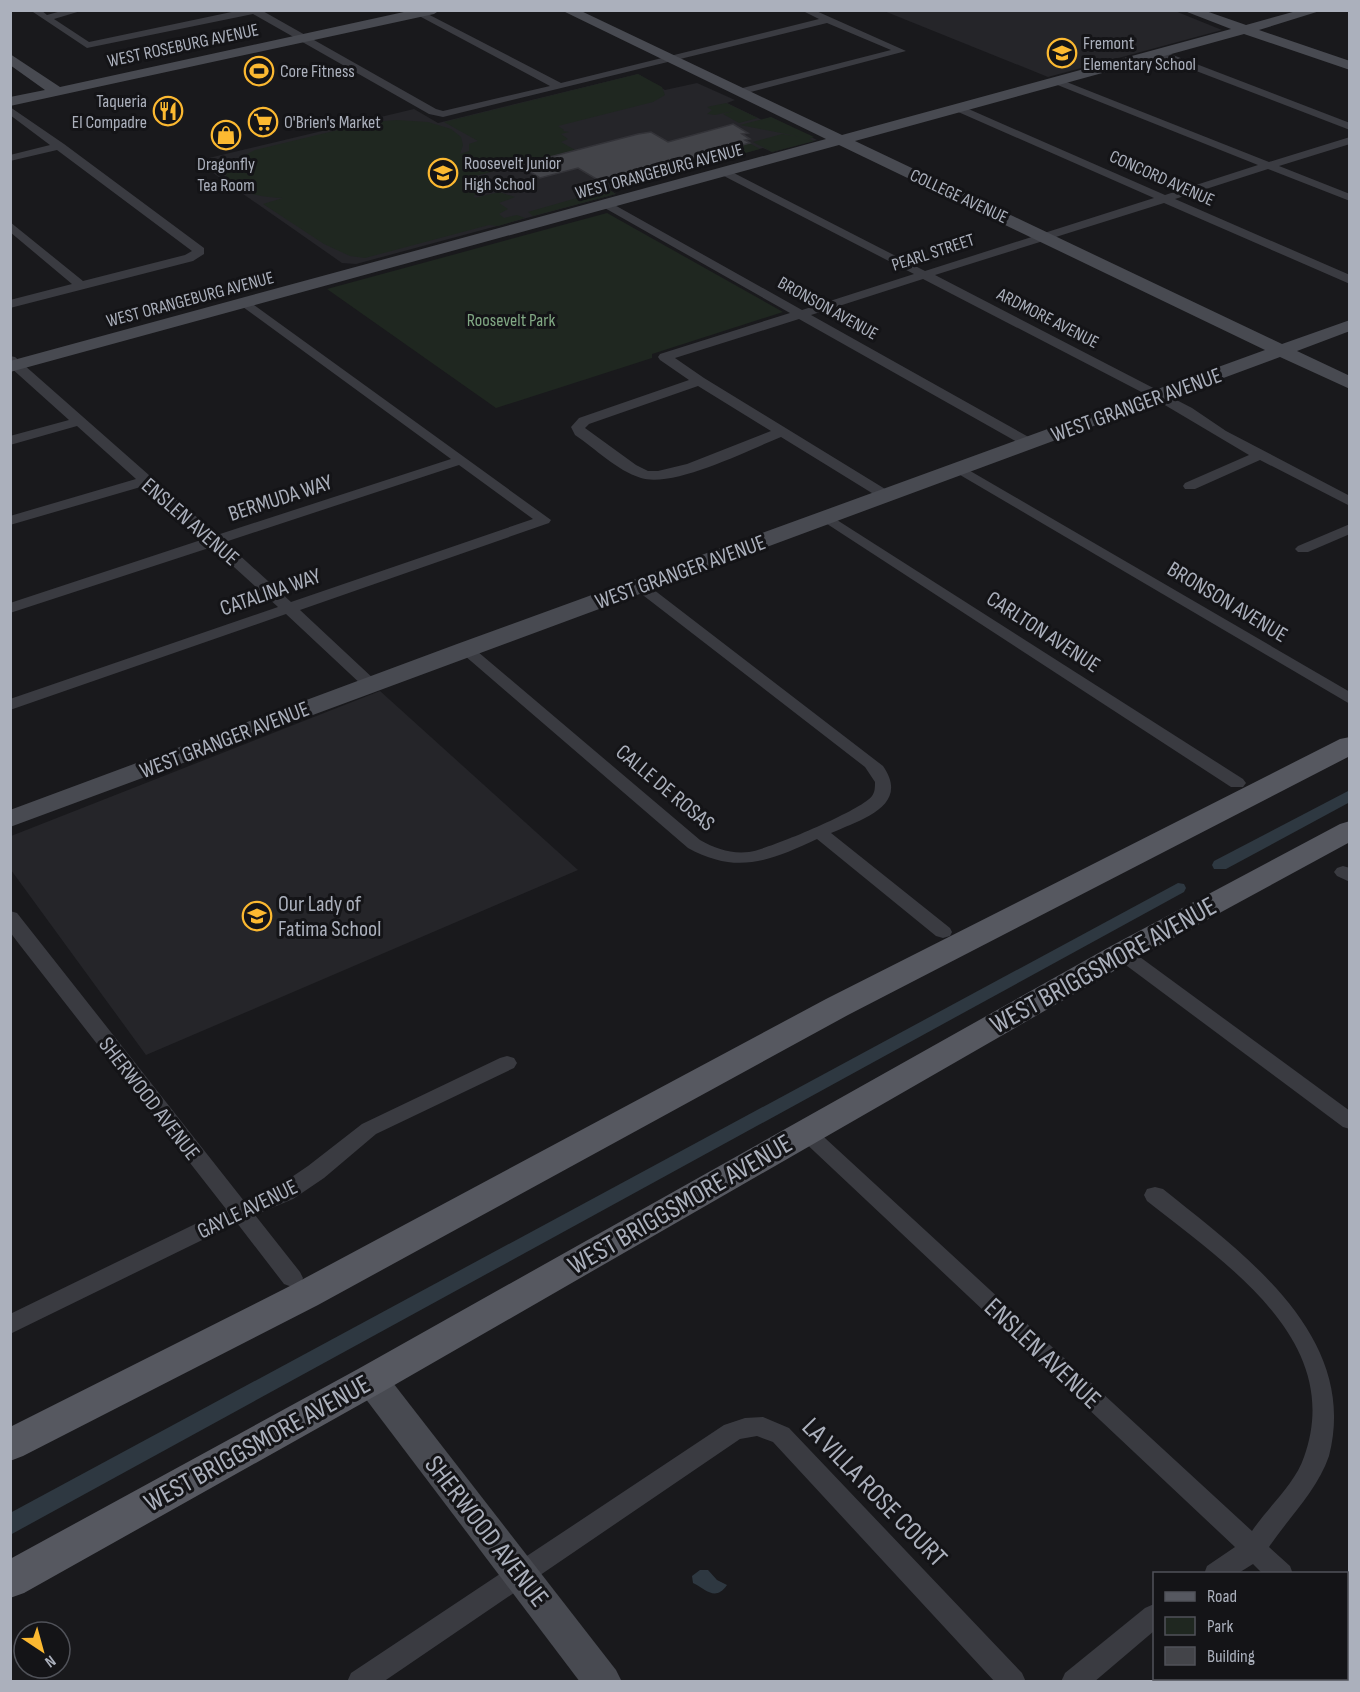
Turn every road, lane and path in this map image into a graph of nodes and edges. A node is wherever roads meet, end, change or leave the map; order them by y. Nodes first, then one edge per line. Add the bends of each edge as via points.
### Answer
1 (34, 10) edge
2 (80, 10) edge
3 (434, 10) edge
4 (567, 10) edge
5 (805, 10) edge
6 (1188, 10) edge
7 (1203, 10) edge
8 (1317, 10) edge
9 (253, 11) edge
10 (415, 12) edge
11 (45, 18) junction
12 (828, 20) junction
13 (1248, 30) junction
14 (304, 39) junction
15 (1161, 54) junction
16 (10, 58) edge
17 (672, 60) junction
18 (1350, 66) edge
19 (1059, 82) junction
20 (561, 87) junction
21 (58, 92) junction
22 (739, 92) junction
23 (10, 102) edge
24 (960, 109) junction
25 (10, 110) edge
26 (1350, 127) edge
27 (1350, 140) edge
28 (843, 142) junction
29 (60, 146) junction
30 (10, 158) edge
31 (1270, 165) junction
32 (726, 173) junction
33 (1164, 198) junction
34 (1350, 198) edge
35 (608, 205) junction
36 (10, 225) edge
37 (1042, 236) junction
38 (922, 274) junction
39 (1350, 280) edge
40 (81, 286) junction
41 (10, 304) edge
42 (247, 304) junction
43 (797, 313) junction
44 (1350, 325) edge
45 (1280, 350) junction
46 (12, 364) edge
47 (699, 381) junction
48 (1350, 383) edge
49 (1158, 395) junction
50 (79, 421) junction
51 (782, 432) junction
52 (10, 441) edge
53 (1029, 443) junction
54 (1260, 455) junction
55 (461, 460) junction
56 (960, 469) junction
57 (144, 481) junction
58 (1190, 486) dead end
59 (885, 495) junction
60 (1350, 502) edge
61 (826, 517) junction
62 (10, 521) edge
63 (1350, 528) edge
64 (214, 541) junction
65 (1303, 549) dead end
66 (640, 586) junction
67 (10, 608) edge
68 (288, 608) junction
69 (465, 649) junction
70 (370, 684) junction
71 (1350, 699) edge
72 (10, 705) edge
73 (1350, 745) edge
74 (1237, 783) dead end
75 (10, 819) edge
76 (1350, 830) edge
77 (819, 832) junction
78 (10, 916) edge
79 (943, 932) dead end
80 (18, 943) edge
81 (1122, 953) junction
82 (507, 1063) dead end
83 (1350, 1122) edge
84 (806, 1132) junction
85 (1155, 1195) dead end
86 (240, 1212) junction
87 (292, 1278) dead end
88 (10, 1324) edge
89 (371, 1380) junction
90 (10, 1445) edge
91 (1253, 1548) junction
92 (1219, 1572) edge
93 (1279, 1572) edge
94 (520, 1574) junction
95 (10, 1580) edge
96 (1153, 1618) edge
97 (360, 1682) edge
98 (603, 1682) edge
99 (1013, 1682) edge
100 (1074, 1682) edge

1 - 11 street
2 - 11 street
3 - 10 street, WEST ROSEBURG AVENUE
4 - 17 street
5 - 12 street
6 - 13 street
7 - 13 street
8 - 13 street, WEST ORANGEBURG AVENUE
9 - 11 street via 87,45
9 - 14 street
10 - 14 street, WEST ROSEBURG AVENUE
10 - 20 street
12 - 17 street
12 - 22 street via 901,51
13 - 15 street, WEST ORANGEBURG AVENUE
13 - 18 street
14 - 20 street via 433,112 450,114
14 - 21 street, WEST ROSEBURG AVENUE
15 - 19 street, WEST ORANGEBURG AVENUE
15 - 26 street
16 - 21 street
17 - 20 street
17 - 22 street
19 - 24 street, WEST ORANGEBURG AVENUE
19 - 31 street
21 - 23 street, WEST ROSEBURG AVENUE
22 - 28 street, COLLEGE AVENUE via 796,119 804,129 822,138
24 - 28 street, WEST ORANGEBURG AVENUE
24 - 33 street, CONCORD AVENUE
25 - 29 street
27 - 31 street, PEARL STREET
28 - 32 street, WEST ORANGEBURG AVENUE
28 - 37 street, COLLEGE AVENUE via 863,144 896,160 916,176
29 - 30 street
29 - 40 street via 198,247 200,253
31 - 33 street, PEARL STREET
31 - 34 street
32 - 35 street, WEST ORANGEBURG AVENUE
32 - 38 street, ARDMORE AVENUE
33 - 37 street, PEARL STREET
33 - 39 street, CONCORD AVENUE
35 - 42 street, WEST ORANGEBURG AVENUE
35 - 43 street, BRONSON AVENUE
36 - 40 street
37 - 38 street, PEARL STREET
37 - 45 street, COLLEGE AVENUE
38 - 43 street, PEARL STREET
38 - 49 street, ARDMORE AVENUE
40 - 41 street
42 - 46 street, WEST ORANGEBURG AVENUE
42 - 55 street
43 - 47 street, PEARL STREET via 665,357
43 - 53 street, BRONSON AVENUE
44 - 45 street, WEST GRANGER AVENUE
45 - 48 street, COLLEGE AVENUE
45 - 49 street, WEST GRANGER AVENUE
46 - 50 street, ENSLEN AVENUE
47 - 51 street
47 - 51 street via 584,421 578,428 642,474 656,476
49 - 53 street, WEST GRANGER AVENUE
49 - 54 street, ARDMORE AVENUE
50 - 52 street
50 - 57 street, ENSLEN AVENUE
51 - 59 street
53 - 56 street, WEST GRANGER AVENUE
54 - 58 street
54 - 60 street, ARDMORE AVENUE
55 - 64 street, BERMUDA WAY
55 - 68 street, CATALINA WAY via 544,520
56 - 59 street, WEST GRANGER AVENUE
56 - 71 street, BRONSON AVENUE
57 - 62 street
57 - 64 street, ENSLEN AVENUE
59 - 61 street, WEST GRANGER AVENUE
61 - 66 street, WEST GRANGER AVENUE
61 - 74 street, CARLTON AVENUE
63 - 65 street
64 - 67 street, BERMUDA WAY
64 - 68 street, ENSLEN AVENUE
66 - 69 street, WEST GRANGER AVENUE
66 - 77 street, CALLE DE ROSAS via 879,770 885,785 879,800 865,811
68 - 70 street, ENSLEN AVENUE
68 - 72 street, CATALINA WAY
69 - 70 street, WEST GRANGER AVENUE
69 - 77 street, CALLE DE ROSAS via 704,850 733,859 758,857
70 - 75 street, WEST GRANGER AVENUE
73 - 90 main road via 837,1007 305,1295
76 - 81 main road, WEST BRIGGSMORE AVENUE
77 - 79 street
78 - 80 street, SHERWOOD AVENUE
80 - 86 street, SHERWOOD AVENUE
81 - 83 street
81 - 84 main road, WEST BRIGGSMORE AVENUE
82 - 86 street, GAYLE AVENUE via 378,1124 292,1188
84 - 89 main road, WEST BRIGGSMORE AVENUE
84 - 91 street, ENSLEN AVENUE
85 - 91 street via 1261,1282 1282,1305 1300,1330 1321,1384 1318,1452 1307,1477
86 - 87 street, SHERWOOD AVENUE
86 - 88 street, GAYLE AVENUE
89 - 94 street, SHERWOOD AVENUE
89 - 95 main road, WEST BRIGGSMORE AVENUE
91 - 92 street
91 - 93 street, ENSLEN AVENUE
94 - 97 street, LA VILLA ROSE COURT
94 - 98 street, SHERWOOD AVENUE
94 - 99 street, LA VILLA ROSE COURT via 732,1432 745,1426 773,1429
96 - 100 street

